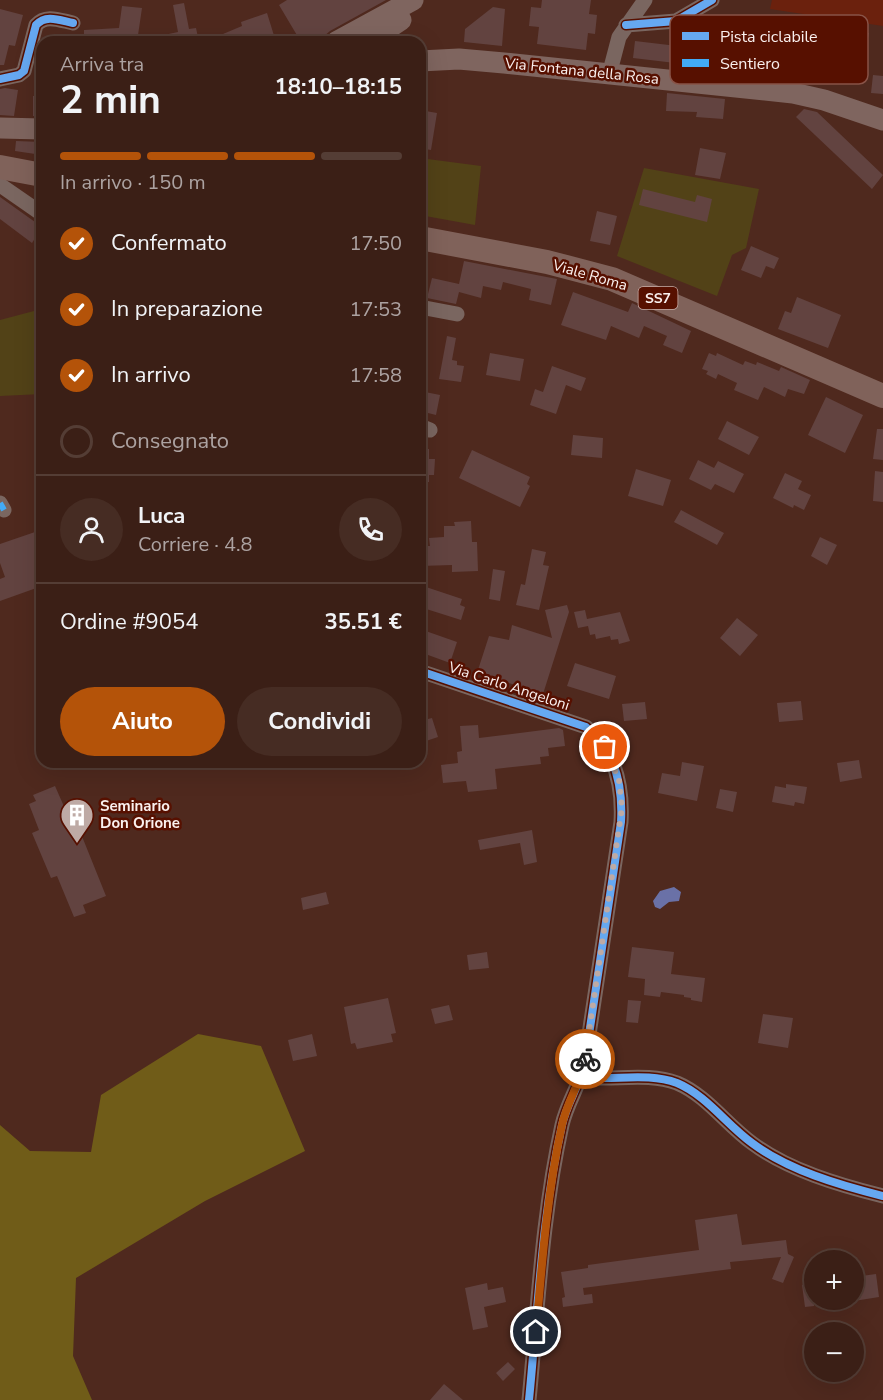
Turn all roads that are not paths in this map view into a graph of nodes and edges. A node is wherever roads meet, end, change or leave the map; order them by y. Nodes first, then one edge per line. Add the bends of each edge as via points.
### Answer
1 (413, 0) edge
2 (420, 0) edge
3 (645, 0) edge
4 (712, 0) edge
5 (686, 15) edge
6 (670, 21) edge
7 (73, 23) dead end
8 (626, 25) junction
9 (348, 36) edge
10 (378, 36) edge
11 (426, 61) edge
12 (609, 75) junction
13 (0, 78) edge
14 (670, 81) edge
15 (701, 84) edge
16 (883, 120) edge
17 (0, 128) edge
18 (36, 129) edge
19 (0, 167) edge
20 (36, 174) edge
21 (0, 185) edge
22 (36, 210) edge
23 (426, 239) edge
24 (426, 308) edge
25 (457, 314) dead end
26 (883, 396) edge
27 (426, 673) edge
28 (581, 1077) junction
29 (883, 1196) edge
30 (529, 1400) edge

1 - 9 main road
2 - 10 main road via 409,14
3 - 8 street
4 - 5 street
6 - 8 street
7 - 13 street via 40,21 24,71
8 - 12 street via 616,44
11 - 12 main road, Via Fontana della Rosa via 482,61
12 - 14 main road, Via Fontana della Rosa
15 - 16 main road, Via Fontana della Rosa via 793,93
17 - 18 main road
19 - 20 main road
21 - 22 street
23 - 26 main road, Viale Roma / SS7 via 547,262 612,279
24 - 25 street
27 - 28 street, Via Carlo Angeloni via 581,724 601,742 614,763 621,788 621,822
28 - 29 street via 652,1078 675,1083 688,1089 768,1154 844,1185
28 - 30 street, Via Carlo Angeloni via 564,1116 550,1189

